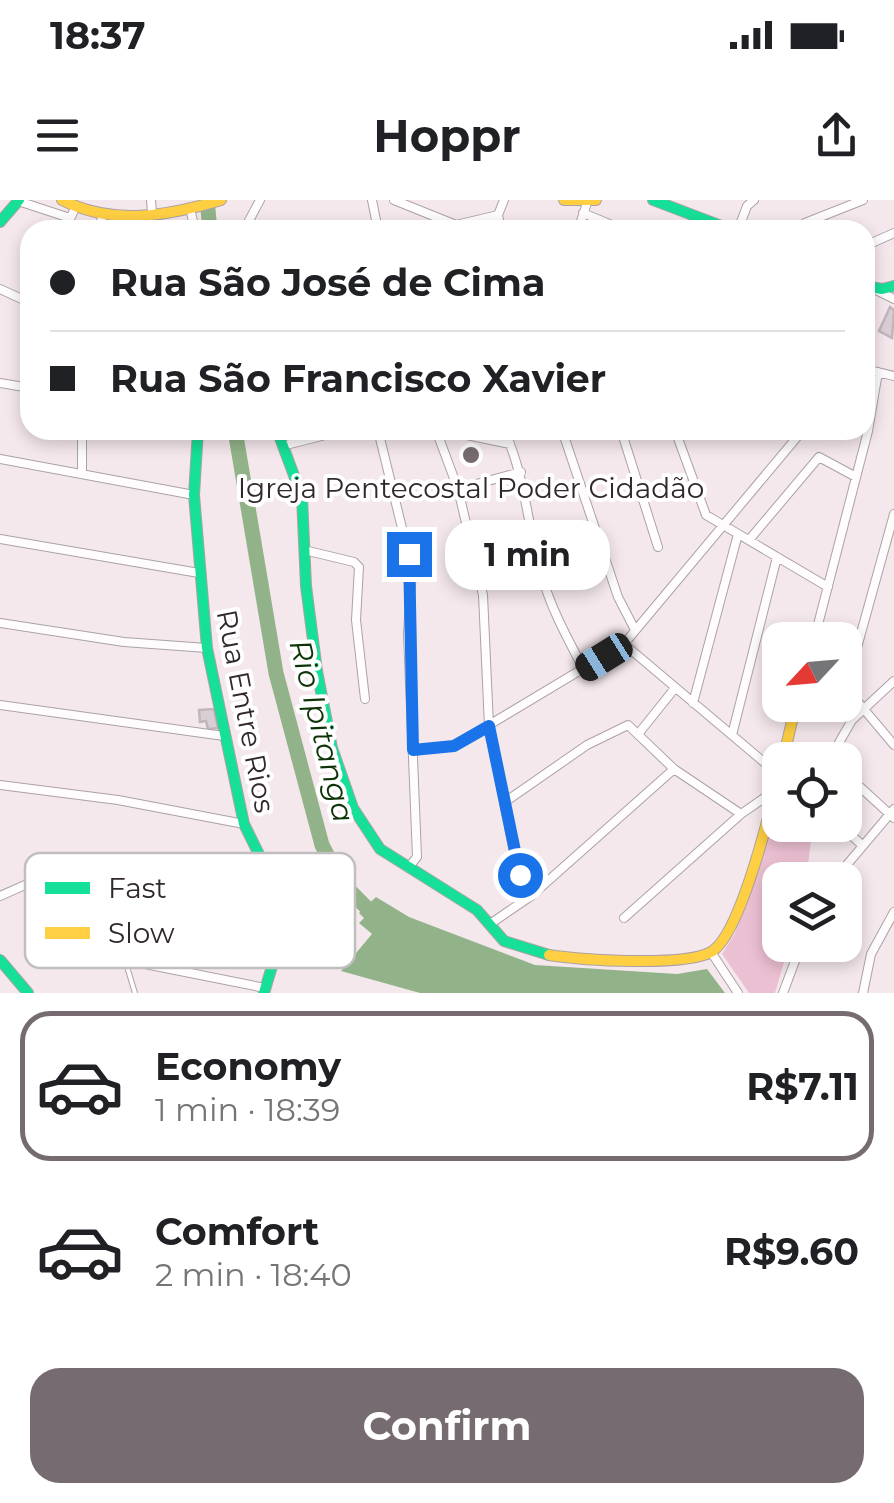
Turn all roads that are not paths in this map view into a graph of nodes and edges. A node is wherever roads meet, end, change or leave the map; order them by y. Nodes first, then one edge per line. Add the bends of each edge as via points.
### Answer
1 (18, 200) edge
2 (62, 200) edge
3 (151, 200) edge
4 (394, 200) edge
5 (504, 200) edge
6 (564, 200) edge
7 (653, 200) edge
8 (864, 200) edge
9 (220, 201) edge
10 (588, 205) edge
11 (684, 205) edge
12 (195, 207) junction
13 (72, 212) junction
14 (152, 213) junction
15 (498, 214) junction
16 (102, 218) joint
17 (69, 220) edge
18 (195, 220) edge
19 (444, 220) edge
20 (475, 220) edge
21 (499, 220) edge
22 (610, 220) edge
23 (715, 220) edge
24 (815, 220) edge
25 (0, 222) edge
26 (875, 371) edge
27 (878, 372) junction
28 (894, 376) edge
29 (875, 386) edge
30 (82, 440) edge
31 (197, 440) edge
32 (280, 440) edge
33 (305, 440) edge
34 (380, 440) edge
35 (443, 440) edge
36 (490, 440) edge
37 (508, 440) edge
38 (565, 440) edge
39 (624, 440) edge
40 (679, 440) edge
41 (795, 440) edge
42 (864, 440) edge
43 (510, 444) junction
44 (282, 446) junction
45 (0, 459) edge
46 (82, 472) junction
47 (521, 472) junction
48 (856, 477) junction
49 (458, 489) junction
50 (194, 494) junction
51 (894, 514) edge
52 (725, 527) junction
53 (738, 534) junction
54 (0, 540) edge
55 (749, 540) junction
56 (658, 547) dead end
57 (304, 550) junction
58 (777, 557) junction
59 (199, 573) junction
60 (828, 588) junction
61 (0, 622) edge
62 (819, 622) edge
63 (634, 628) junction
64 (862, 630) edge
65 (624, 644) junction
66 (207, 648) junction
67 (584, 670) junction
68 (894, 681) edge
69 (675, 688) junction
70 (364, 700) dead end
71 (692, 703) junction
72 (0, 705) edge
73 (862, 708) joint
74 (489, 726) junction
75 (639, 733) junction
76 (732, 735) junction
77 (224, 736) junction
78 (894, 745) edge
79 (413, 750) junction
80 (762, 766) edge
81 (674, 769) junction
82 (0, 785) edge
83 (862, 789) edge
84 (762, 795) edge
85 (505, 802) junction
86 (893, 813) edge
87 (741, 814) junction
88 (244, 824) junction
89 (762, 834) edge
90 (859, 842) edge
91 (862, 845) junction
92 (258, 853) edge
93 (848, 862) edge
94 (407, 869) junction
95 (25, 885) edge
96 (0, 896) edge
97 (531, 896) junction
98 (894, 912) edge
99 (624, 918) dead end
100 (490, 924) junction
101 (711, 952) junction
102 (0, 960) edge
103 (795, 962) edge
104 (128, 968) edge
105 (162, 968) edge
106 (264, 990) edge
107 (28, 993) edge
108 (136, 993) edge
109 (738, 993) edge
110 (783, 993) edge
111 (863, 993) edge

1 - 13 street
1 - 25 street
2 - 13 street
3 - 14 street
4 - 19 street
5 - 15 street
6 - 10 street
7 - 11 street
8 - 24 street
9 - 12 street
10 - 22 street
11 - 23 street
12 - 14 street
12 - 18 street
13 - 16 street
13 - 17 street
14 - 16 street
15 - 20 street
15 - 21 street
26 - 27 street
27 - 28 street
27 - 29 street
30 - 46 street
31 - 50 street, Rua Entre Rios
32 - 44 street
33 - 44 street
34 - 79 street via 412,569
35 - 49 street
36 - 43 street
37 - 43 street
38 - 63 street
39 - 56 street
40 - 52 street via 701,509
41 - 52 street
42 - 48 street
43 - 47 street
44 - 57 street via 302,498
45 - 46 street
46 - 50 street
47 - 49 street
47 - 67 street via 540,571
48 - 55 street via 819,457
48 - 60 street
49 - 74 street via 483,595
50 - 59 street, Rua Entre Rios
51 - 64 street
52 - 53 street
52 - 63 street
53 - 55 street
53 - 71 street
54 - 59 street
55 - 58 street
57 - 70 street via 358,565
57 - 94 street via 332,748 368,836
58 - 60 street
58 - 76 street
59 - 66 street, Rua Entre Rios
60 - 62 street
61 - 66 street
63 - 65 street
65 - 67 street
65 - 69 street
66 - 77 street, Rua Entre Rios
67 - 74 street
68 - 73 street
69 - 71 street
69 - 75 street
71 - 76 street
72 - 77 street
73 - 78 street
74 - 79 street via 454,746
74 - 85 street
75 - 81 street
75 - 85 street via 622,727
76 - 80 street
77 - 88 street, Rua Entre Rios
79 - 94 street via 417,858
81 - 87 street
81 - 97 street
82 - 88 street
83 - 86 street
84 - 87 street
85 - 97 street via 516,862
86 - 91 street
87 - 99 street
88 - 92 street, Rua Entre Rios
89 - 101 street via 739,915
90 - 91 street
91 - 93 street
94 - 100 street
95 - 96 street
97 - 100 street
98 - 111 street via 872,954
100 - 101 street via 504,940 553,956 678,962
101 - 109 street
102 - 107 street
103 - 110 street
104 - 108 lane
105 - 106 street

